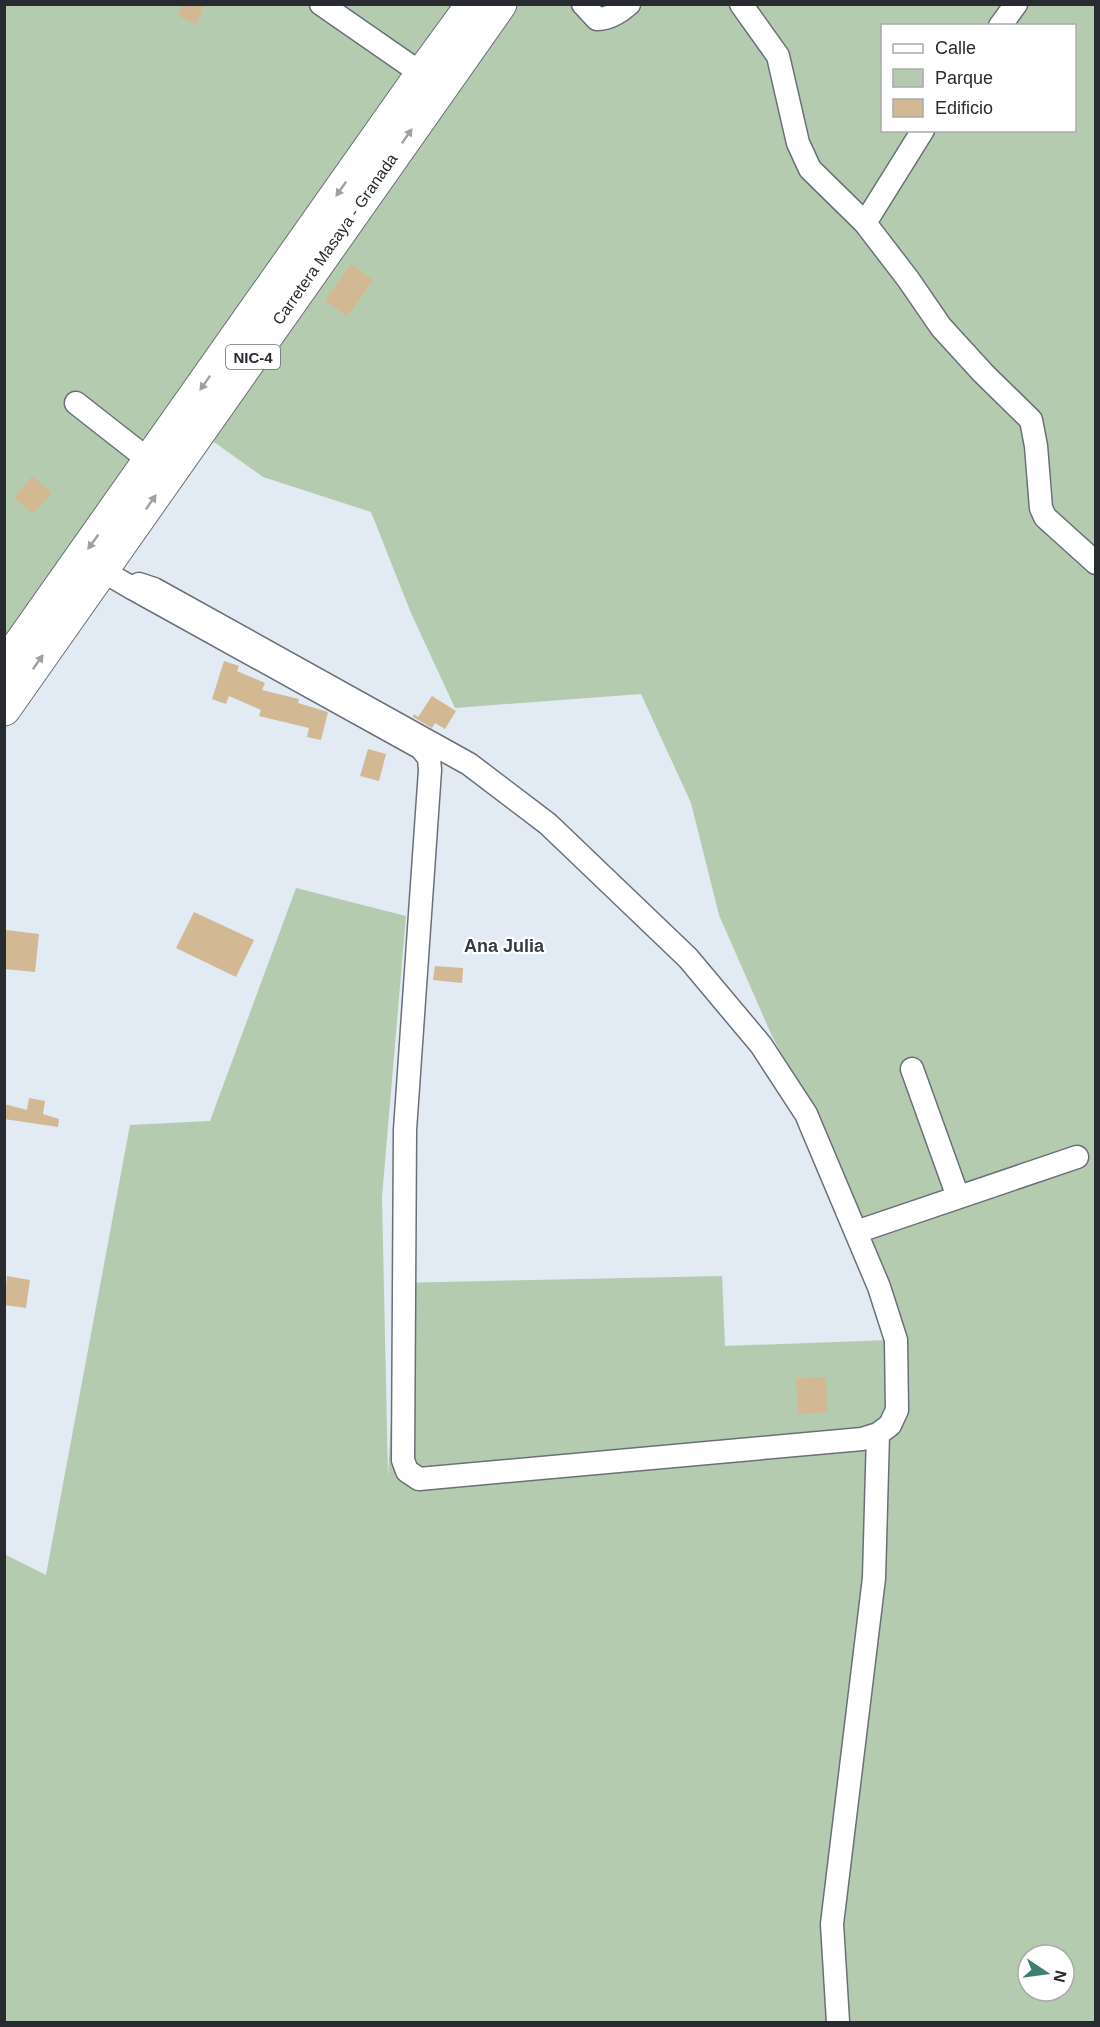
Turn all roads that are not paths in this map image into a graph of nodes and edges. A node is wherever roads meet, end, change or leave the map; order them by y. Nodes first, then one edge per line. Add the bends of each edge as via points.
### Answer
1 (321, 4) edge
2 (473, 4) edge
3 (500, 4) edge
4 (583, 4) edge
5 (629, 4) edge
6 (741, 4) edge
7 (1016, 4) edge
8 (1001, 24) edge
9 (422, 74) junction
10 (922, 132) edge
11 (866, 223) junction
12 (76, 403) dead end
13 (150, 461) junction
14 (1095, 563) edge
15 (103, 571) junction
16 (132, 588) junction
17 (4, 667) edge
18 (4, 709) edge
19 (912, 1069) dead end
20 (1077, 1157) dead end
21 (958, 1197) junction
22 (856, 1232) junction
23 (878, 1434) junction
24 (838, 2022) edge

1 - 9 street
2 - 9 highway, Carretera Masaya - Granada / NIC-4
15 -> 3 highway, Carretera Masaya - Granada / NIC-4
4 - 5 street via 597,19 618,13
6 - 11 street via 778,56 798,142 810,169
7 - 8 street
9 -> 13 highway, Carretera Masaya - Granada / NIC-4
10 - 11 street
11 - 14 street via 941,327 1031,420 1045,517
12 - 13 street
13 -> 17 highway, Carretera Masaya - Granada / NIC-4
15 - 16 street
18 -> 15 highway, Carretera Masaya - Granada / NIC-4
16 - 22 street via 139,585 154,589 469,764 548,824 688,957 761,1045 806,1114
16 - 23 street via 421,748 429,758 405,1130 403,1460 407,1471 419,1479 862,1439
19 - 21 street
20 - 21 street
21 - 22 street
22 - 23 street via 896,1340 897,1410 890,1425
23 - 24 street via 874,1578 832,1924

